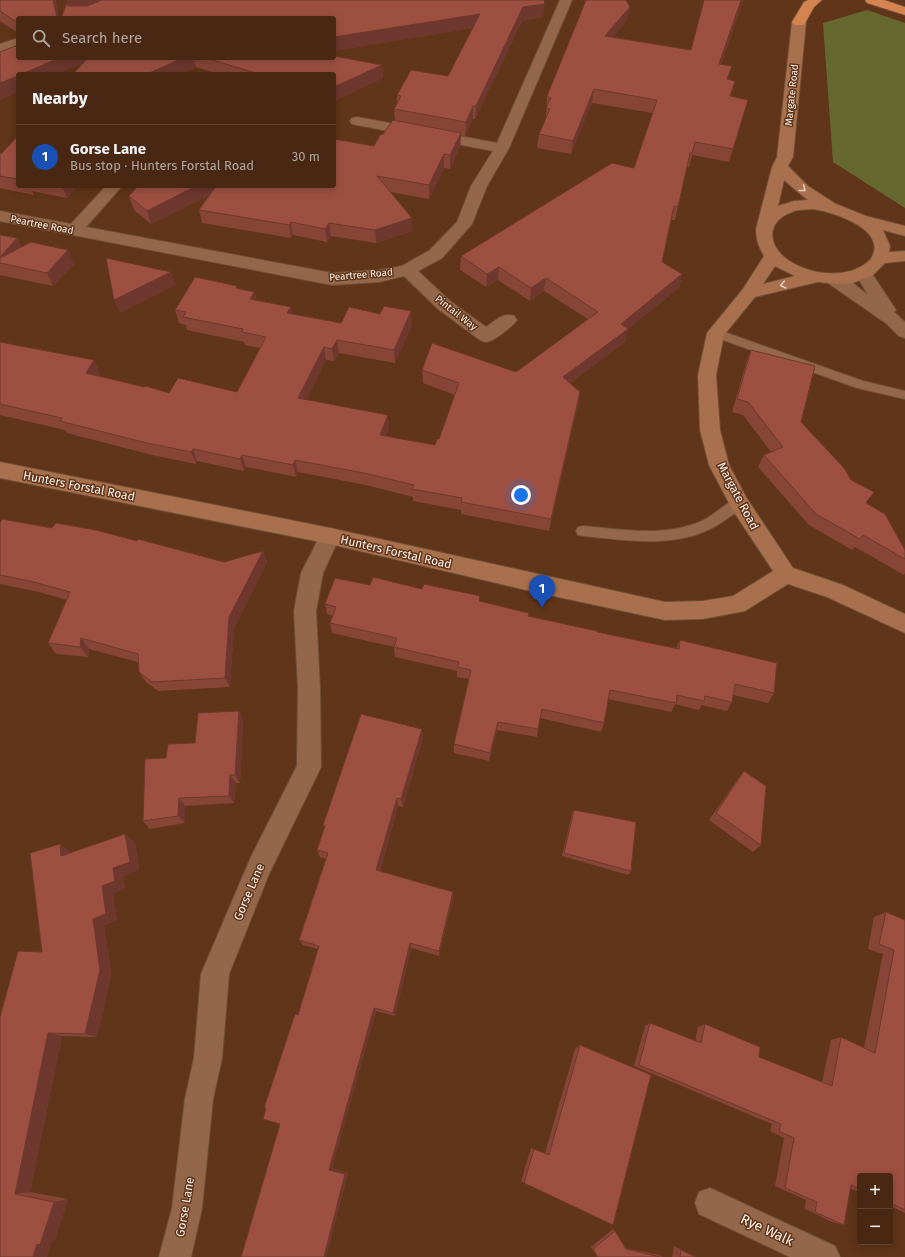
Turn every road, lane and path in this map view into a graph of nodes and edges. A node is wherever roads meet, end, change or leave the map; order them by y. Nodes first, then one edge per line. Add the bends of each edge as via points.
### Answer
1 (566, 0) edge
2 (797, 0) edge
3 (816, 0) edge
4 (871, 0) edge
5 (905, 11) edge
6 (799, 22) junction
7 (16, 43) edge
8 (0, 48) edge
9 (357, 121) dead end
10 (502, 148) junction
11 (780, 167) junction
12 (112, 188) edge
13 (830, 206) junction
14 (0, 216) edge
15 (862, 220) junction
16 (766, 223) junction
17 (74, 231) junction
18 (905, 231) edge
19 (773, 255) junction
20 (905, 256) edge
21 (880, 258) junction
22 (407, 270) junction
23 (863, 273) junction
24 (817, 277) junction
25 (834, 279) junction
26 (749, 293) junction
27 (508, 320) dead end
28 (899, 326) edge
29 (716, 333) junction
30 (905, 395) edge
31 (0, 470) edge
32 (739, 503) junction
33 (583, 531) dead end
34 (330, 536) junction
35 (786, 574) junction
36 (905, 624) edge
37 (710, 1203) dead end
38 (175, 1257) edge
39 (824, 1257) edge

1 - 10 street, Peartree Road
2 - 6 highway
3 - 6 highway
4 - 5 highway
6 - 11 street, Margate Road via 785,157
7 - 8 street
9 - 10 street via 385,132
10 - 22 street, Peartree Road via 479,186 464,224 436,254
11 -> 13 street via 803,190
11 - 16 street, Margate Road
12 - 17 street
13 - 15 street
13 - 16 street via 813,204 791,207 773,215
14 - 17 street, Peartree Road
15 - 18 street
15 - 21 street via 879,239 882,249
16 - 19 street via 763,233 765,244
17 - 22 street, Peartree Road via 332,279 379,276
19 - 24 street via 786,266
19 - 26 street, Margate Road
20 - 21 street
21 - 23 street via 873,267
22 - 27 street, Pintail Way via 444,305 486,336
23 - 25 street via 850,278
23 - 28 street
24 - 25 street
24 -> 26 street
25 - 28 street
26 - 29 street, Margate Road
29 - 30 lane via 861,385
29 - 32 street, Margate Road via 707,375 710,430 719,465
31 - 34 street, Hunters Forstal Road
32 - 33 lane via 704,526 682,534 655,536
32 - 35 street, Margate Road
34 - 35 street, Hunters Forstal Road via 665,611 703,610 737,604
34 - 38 street, Gorse Lane via 312,573 305,611 309,767 260,866 215,974 208,1058 199,1099 187,1208
35 - 36 street via 835,591
37 - 39 street, Rye Walk

